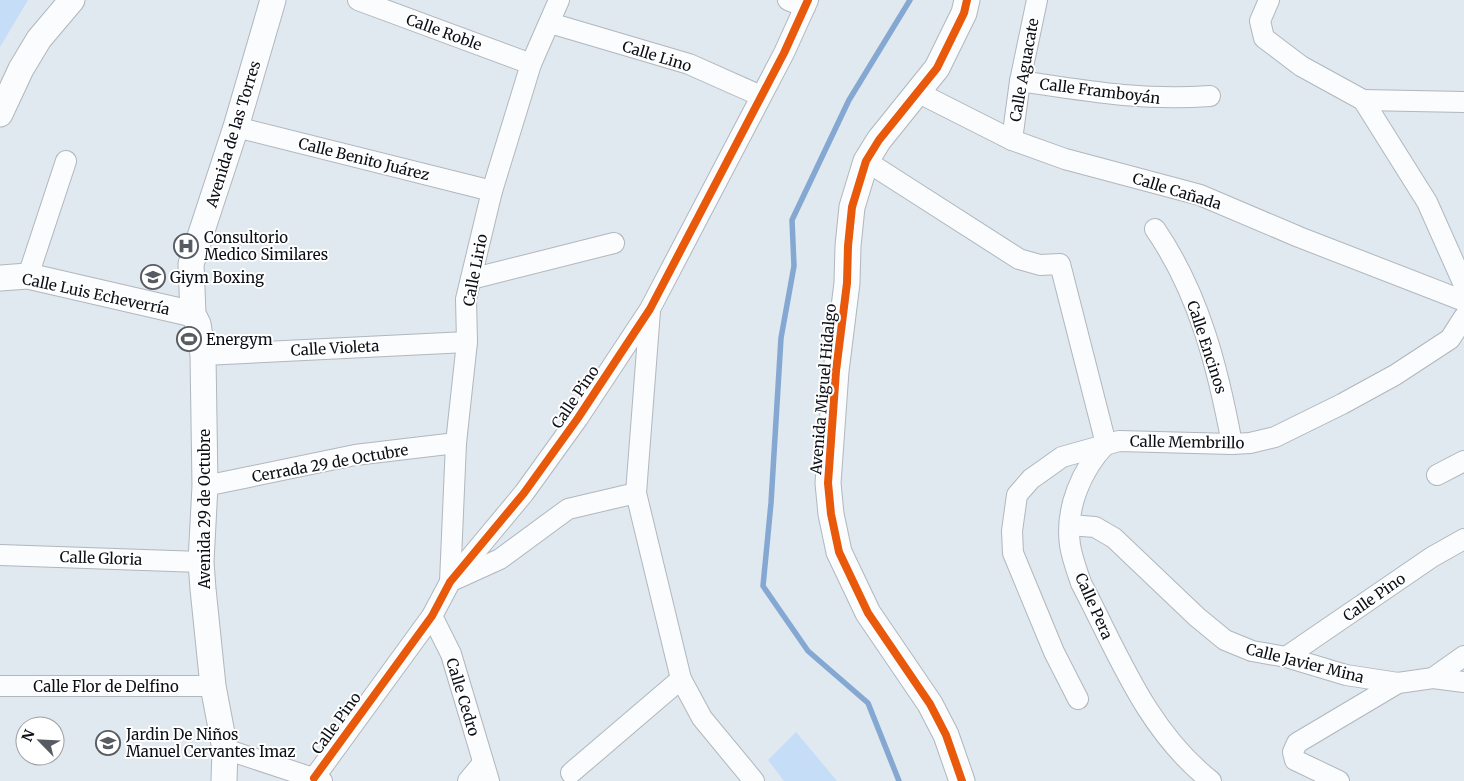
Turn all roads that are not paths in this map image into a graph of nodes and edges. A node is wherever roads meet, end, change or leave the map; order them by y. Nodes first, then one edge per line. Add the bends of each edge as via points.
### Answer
1 (72, 0) edge
2 (273, 0) edge
3 (358, 0) edge
4 (559, 0) edge
5 (967, 0) edge
6 (1037, 0) edge
7 (1269, 0) edge
8 (800, 2) edge
9 (550, 24) junction
10 (531, 64) junction
11 (1020, 81) junction
12 (919, 93) junction
13 (761, 96) junction
14 (1210, 96) dead end
15 (1363, 100) junction
16 (1464, 102) edge
17 (0, 114) edge
18 (236, 127) junction
19 (1012, 140) junction
20 (866, 161) junction
21 (66, 162) dead end
22 (492, 191) junction
23 (1155, 229) dead end
24 (614, 243) dead end
25 (28, 276) junction
26 (0, 278) edge
27 (472, 279) junction
28 (1464, 286) edge
29 (1464, 301) edge
30 (650, 309) junction
31 (193, 314) junction
32 (1464, 317) edge
33 (467, 342) junction
34 (203, 355) junction
35 (456, 443) junction
36 (1106, 444) junction
37 (1232, 444) junction
38 (1464, 462) edge
39 (1437, 475) dead end
40 (205, 486) junction
41 (636, 493) junction
42 (1070, 525) junction
43 (1464, 539) edge
44 (0, 555) edge
45 (202, 562) junction
46 (450, 582) junction
47 (432, 616) junction
48 (1464, 656) edge
49 (1286, 657) junction
50 (1433, 678) junction
51 (681, 679) junction
52 (1464, 682) edge
53 (1398, 683) junction
54 (0, 686) edge
55 (213, 686) junction
56 (1078, 699) dead end
57 (225, 749) junction
58 (486, 772) edge
59 (571, 773) dead end
60 (318, 779) edge
61 (224, 781) edge
62 (468, 781) edge
63 (754, 781) edge
64 (962, 781) edge
65 (1209, 781) edge
66 (1339, 781) edge

1 - 17 street via 39,39
2 - 18 street, Avenida de las Torres
3 - 10 street, Calle Roble
4 - 9 street, Calle Lirio
5 - 12 street, Avenida Miguel Hidalgo via 951,42
6 - 11 street, Calle Aguacate
7 - 15 street via 1260,22 1264,38 1301,66
8 - 13 street, Calle Pino
9 - 10 street, Calle Lirio
9 - 13 street, Calle Lino via 689,64
10 - 22 street, Calle Lirio
11 - 14 street, Calle Framboyán via 1124,97 1171,99
11 - 19 street, Calle Aguacate
12 - 19 street, Calle Cañada
12 - 20 street, Avenida Miguel Hidalgo
13 - 30 street, Calle Pino
15 - 16 street
15 - 28 street via 1427,202
18 - 22 street, Calle Benito Juárez
18 - 31 street, Avenida de las Torres via 191,264
19 - 29 street, Calle Cañada via 1065,159 1200,194 1299,237
20 - 36 street via 1018,259 1060,264
20 - 64 street, Avenida Miguel Hidalgo via 852,207 848,246 830,448 828,482 831,514 839,552 868,613 930,704 946,735
21 - 25 street
22 - 27 street, Calle Lirio
23 - 37 street, Calle Encinos via 1171,253 1201,321 1223,397
24 - 27 street
25 - 26 street, Calle Luis Echeverría
25 - 31 street, Calle Luis Echeverría
27 - 33 street, Calle Lirio via 466,299
30 - 41 street, Calle Pino
30 - 46 street, Calle Pino via 524,493
31 - 34 street, Avenida de las Torres
32 - 37 street, Calle Membrillo via 1450,339 1380,383 1275,437
33 - 34 street, Calle Violeta
33 - 35 street, Calle Lirio
34 - 40 street, Avenida 29 de Octubre
35 - 40 street, Cerrada 29 de Octubre via 355,456
35 - 46 street, Calle Lirio
36 - 37 street, Calle Membrillo via 1138,440
36 - 42 street, Calle Pera via 1093,458 1078,485
36 - 56 street, Calle Membrillo via 1062,457 1031,479 1016,495 1012,531 1013,553 1029,595
38 - 39 street
40 - 45 street, Avenida 29 de Octubre
41 - 46 street via 568,509 500,559
41 - 51 street, Calle Pino
42 - 49 street, Calle Javier Mina via 1095,527 1114,538 1196,617 1225,640 1252,651
42 - 65 street, Calle Pera via 1070,544 1081,583 1120,663 1167,738
43 - 49 street, Calle Pino
44 - 45 street, Calle Gloria
45 - 55 street, Avenida 29 de Octubre
46 - 47 street, Calle Pino
47 - 58 street, Calle Cedro via 451,654
47 - 60 street, Calle Pino
48 - 50 street
49 - 53 street, Calle Javier Mina via 1346,675
50 - 52 street, Calle Javier Mina
50 - 53 street, Calle Javier Mina
51 - 59 street
51 - 63 street, Calle Pino via 702,718
53 - 66 street via 1297,744 1293,752 1295,760
54 - 55 street, Calle Flor de Delfino
55 - 57 street, Avenida 29 de Octubre
57 - 60 street
57 - 61 street, Avenida 29 de Octubre
58 - 62 street

